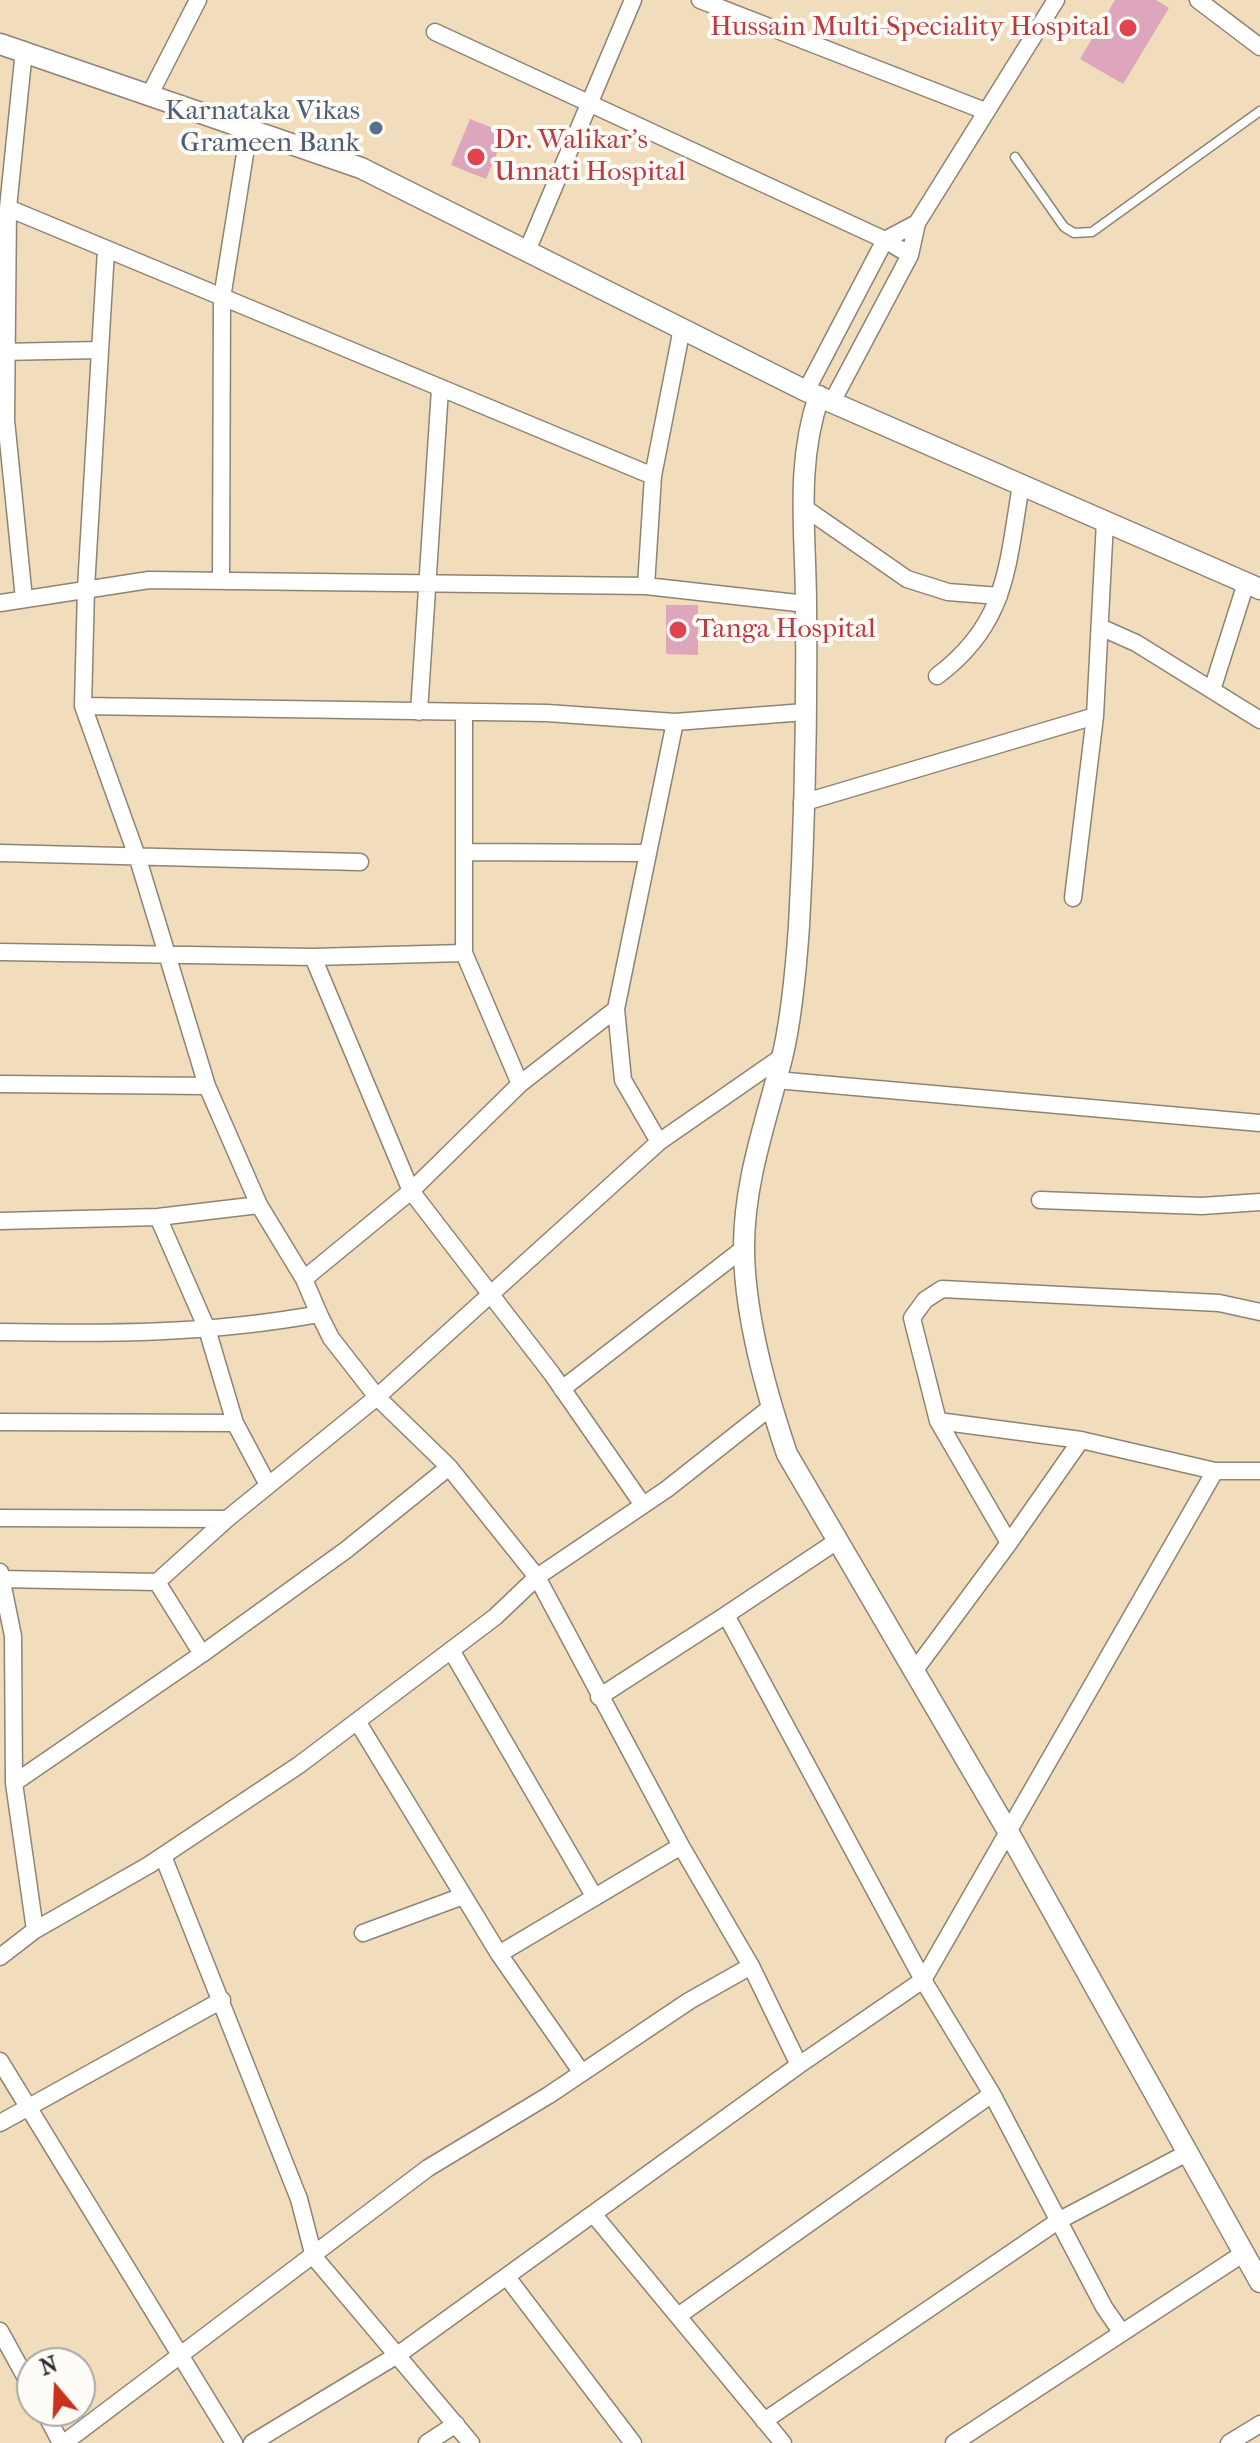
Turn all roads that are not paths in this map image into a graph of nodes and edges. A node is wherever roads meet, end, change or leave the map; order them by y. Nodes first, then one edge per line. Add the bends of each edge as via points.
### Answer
1 (198, 0) edge
2 (633, 0) edge
3 (700, 0) edge
4 (1056, 0) edge
5 (1198, 0) edge
6 (435, 32) dead end
7 (0, 44) edge
8 (1260, 47) edge
9 (24, 50) junction
10 (150, 94) junction
11 (590, 102) junction
12 (985, 111) junction
13 (1260, 111) edge
14 (249, 129) junction
15 (1015, 157) dead end
16 (8, 208) junction
17 (917, 223) junction
18 (885, 240) junction
19 (106, 250) junction
20 (527, 251) junction
21 (910, 255) junction
22 (4, 277) edge
23 (222, 298) junction
24 (682, 328) junction
25 (100, 350) junction
26 (4, 352) edge
27 (440, 389) junction
28 (819, 396) junction
29 (3, 421) edge
30 (653, 476) junction
31 (1021, 485) junction
32 (7, 505) edge
33 (802, 506) junction
34 (1105, 521) junction
35 (221, 581) junction
36 (429, 584) junction
37 (646, 586) junction
38 (1253, 586) edge
39 (86, 588) junction
40 (999, 596) junction
41 (24, 599) junction
42 (0, 603) edge
43 (806, 604) junction
44 (1100, 627) junction
45 (937, 676) dead end
46 (1212, 690) junction
47 (83, 706) junction
48 (419, 712) junction
49 (464, 712) junction
50 (805, 712) junction
51 (1095, 716) junction
52 (1260, 720) edge
53 (675, 722) junction
54 (802, 803) junction
55 (464, 852) junction
56 (0, 853) edge
57 (648, 853) junction
58 (138, 859) junction
59 (360, 862) dead end
60 (1073, 898) dead end
61 (0, 952) edge
62 (464, 953) junction
63 (169, 955) junction
64 (313, 957) junction
65 (616, 1009) junction
66 (783, 1056) junction
67 (776, 1080) junction
68 (0, 1084) edge
69 (520, 1084) junction
70 (207, 1086) junction
71 (1260, 1123) edge
72 (659, 1142) junction
73 (411, 1191) junction
74 (1040, 1200) dead end
75 (1260, 1202) edge
76 (259, 1205) junction
77 (158, 1217) junction
78 (0, 1221) edge
79 (744, 1248) junction
80 (304, 1279) junction
81 (491, 1295) junction
82 (1260, 1312) edge
83 (319, 1314) junction
84 (207, 1329) junction
85 (0, 1332) edge
86 (562, 1389) junction
87 (377, 1397) junction
88 (771, 1407) junction
89 (938, 1421) junction
90 (0, 1422) edge
91 (235, 1423) junction
92 (1081, 1440) junction
93 (449, 1467) junction
94 (1215, 1471) junction
95 (1260, 1471) edge
96 (268, 1485) junction
97 (643, 1505) junction
98 (0, 1518) edge
99 (227, 1519) junction
100 (837, 1541) junction
101 (1009, 1543) junction
102 (1, 1576) edge
103 (537, 1577) junction
104 (157, 1582) junction
105 (726, 1615) junction
106 (451, 1650) junction
107 (202, 1654) junction
108 (915, 1670) junction
109 (599, 1697) junction
110 (357, 1721) junction
111 (14, 1783) junction
112 (1009, 1833) junction
113 (681, 1846) junction
114 (163, 1856) junction
115 (463, 1896) junction
116 (594, 1896) junction
117 (35, 1930) junction
118 (363, 1933) dead end
119 (499, 1954) junction
120 (0, 1957) edge
121 (751, 1966) junction
122 (923, 1980) junction
123 (222, 2000) junction
124 (0, 2061) edge
125 (799, 2065) junction
126 (582, 2073) junction
127 (992, 2094) junction
128 (30, 2109) junction
129 (0, 2123) edge
130 (1189, 2152) junction
131 (594, 2215) junction
132 (1058, 2221) junction
133 (1244, 2253) junction
134 (314, 2257) junction
135 (507, 2277) junction
136 (1260, 2282) edge
137 (678, 2316) junction
138 (0, 2331) edge
139 (1122, 2333) junction
140 (399, 2354) junction
141 (179, 2357) junction
142 (16, 2360) edge
143 (764, 2421) junction
144 (456, 2424) junction
145 (1260, 2424) edge
146 (63, 2443) edge
147 (234, 2443) edge
148 (252, 2443) edge
149 (427, 2443) edge
150 (471, 2443) edge
151 (633, 2443) edge
152 (783, 2443) edge
153 (954, 2443) edge
154 (1229, 2443) edge

1 - 10 street
2 - 11 street
3 - 12 street
4 - 12 street
5 - 8 street
6 - 11 street
7 - 9 street
9 - 10 street
9 - 16 street
10 - 14 street
11 - 18 street
11 - 20 street
12 - 17 street
13 - 15 lane via 1092,232 1074,233 1064,227
14 - 20 street via 361,168
14 - 23 street
16 - 19 street
16 - 22 street
17 - 18 street
17 - 21 street
18 - 21 street
18 - 28 street
19 - 23 street
19 - 25 street
20 - 24 street
21 - 28 street
22 - 26 street
23 - 27 street
23 - 35 street
24 - 28 street
24 - 30 street
25 - 26 street
25 - 39 street
26 - 29 street
27 - 30 street
27 - 36 street
28 - 31 street
28 - 33 street via 808,428
29 - 32 street
30 - 37 street
31 - 34 street
31 - 40 street
32 - 41 street
33 - 40 street via 907,579 948,592
33 - 43 street
34 - 38 street
34 - 44 street
35 - 36 street
35 - 39 street via 149,580
36 - 37 street
36 - 48 street
37 - 43 street
38 - 46 street
39 - 41 street
39 - 47 street
40 - 45 street via 978,640
41 - 42 street
43 - 50 street
44 - 46 street
44 - 51 street
46 - 52 street
47 - 48 street
47 - 58 street
48 - 49 street
49 - 53 street
49 - 55 street
50 - 53 street
50 - 54 street
51 - 54 street
51 - 60 street
53 - 57 street
54 - 66 street via 799,928
55 - 57 street
55 - 62 street
56 - 58 street
57 - 65 street
58 - 59 street
58 - 63 street
61 - 63 street
62 - 64 street
62 - 69 street
63 - 64 street
63 - 70 street
64 - 73 street
65 - 69 street
65 - 72 street via 623,1080
66 - 67 street
66 - 72 street
67 - 71 street
67 - 79 street via 752,1161
68 - 70 street
69 - 73 street
70 - 76 street
72 - 81 street
73 - 80 street
73 - 81 street
74 - 75 street via 1202,1206
76 - 77 street
76 - 80 street
77 - 78 street
77 - 84 street
79 - 86 street
79 - 88 street
80 - 83 street
81 - 86 street
81 - 87 street
82 - 89 street via 1219,1303 942,1289 912,1318
83 - 84 street
83 - 87 street
84 - 85 street via 146,1335
84 - 91 street
86 - 97 street
87 - 93 street
87 - 96 street
88 - 97 street
88 - 100 street via 787,1454
89 - 92 street
89 - 101 street
90 - 91 street
91 - 96 street
92 - 94 street
92 - 101 street
93 - 103 street
93 - 107 street via 346,1550
94 - 95 street
94 - 112 street
96 - 99 street
97 - 103 street
98 - 99 street
99 - 104 street
100 - 105 street
100 - 108 street
101 - 108 street
102 - 104 street
102 - 111 street via 13,1636
103 - 106 street
103 - 109 street
104 - 107 street
105 - 109 street
105 - 122 street
106 - 110 street
106 - 116 street
107 - 111 street
108 - 112 street
109 - 113 street
110 - 114 street
110 - 115 street
111 - 117 street
112 - 122 street
112 - 130 street
113 - 116 street
113 - 121 street
114 - 117 street
114 - 123 street
115 - 118 street
115 - 119 street
116 - 119 street
117 - 120 street
119 - 126 street
121 - 125 street
121 - 126 street
122 - 125 street
122 - 127 street
123 - 128 street
123 - 134 street via 299,2199
124 - 128 street
125 - 131 street
126 - 134 street via 428,2168
127 - 132 street
127 - 137 street
128 - 129 street
128 - 141 street
130 - 132 street
130 - 133 street
131 - 135 street
131 - 137 street
132 - 139 street
132 - 143 street
133 - 136 street
133 - 139 street
134 - 140 street
134 - 141 street
135 - 140 street
135 - 151 street
137 - 143 street
138 - 142 street
139 - 153 street
140 - 144 street
140 - 148 street
141 - 146 street
141 - 147 street
143 - 152 street
144 - 149 street
144 - 150 street
145 - 154 street

